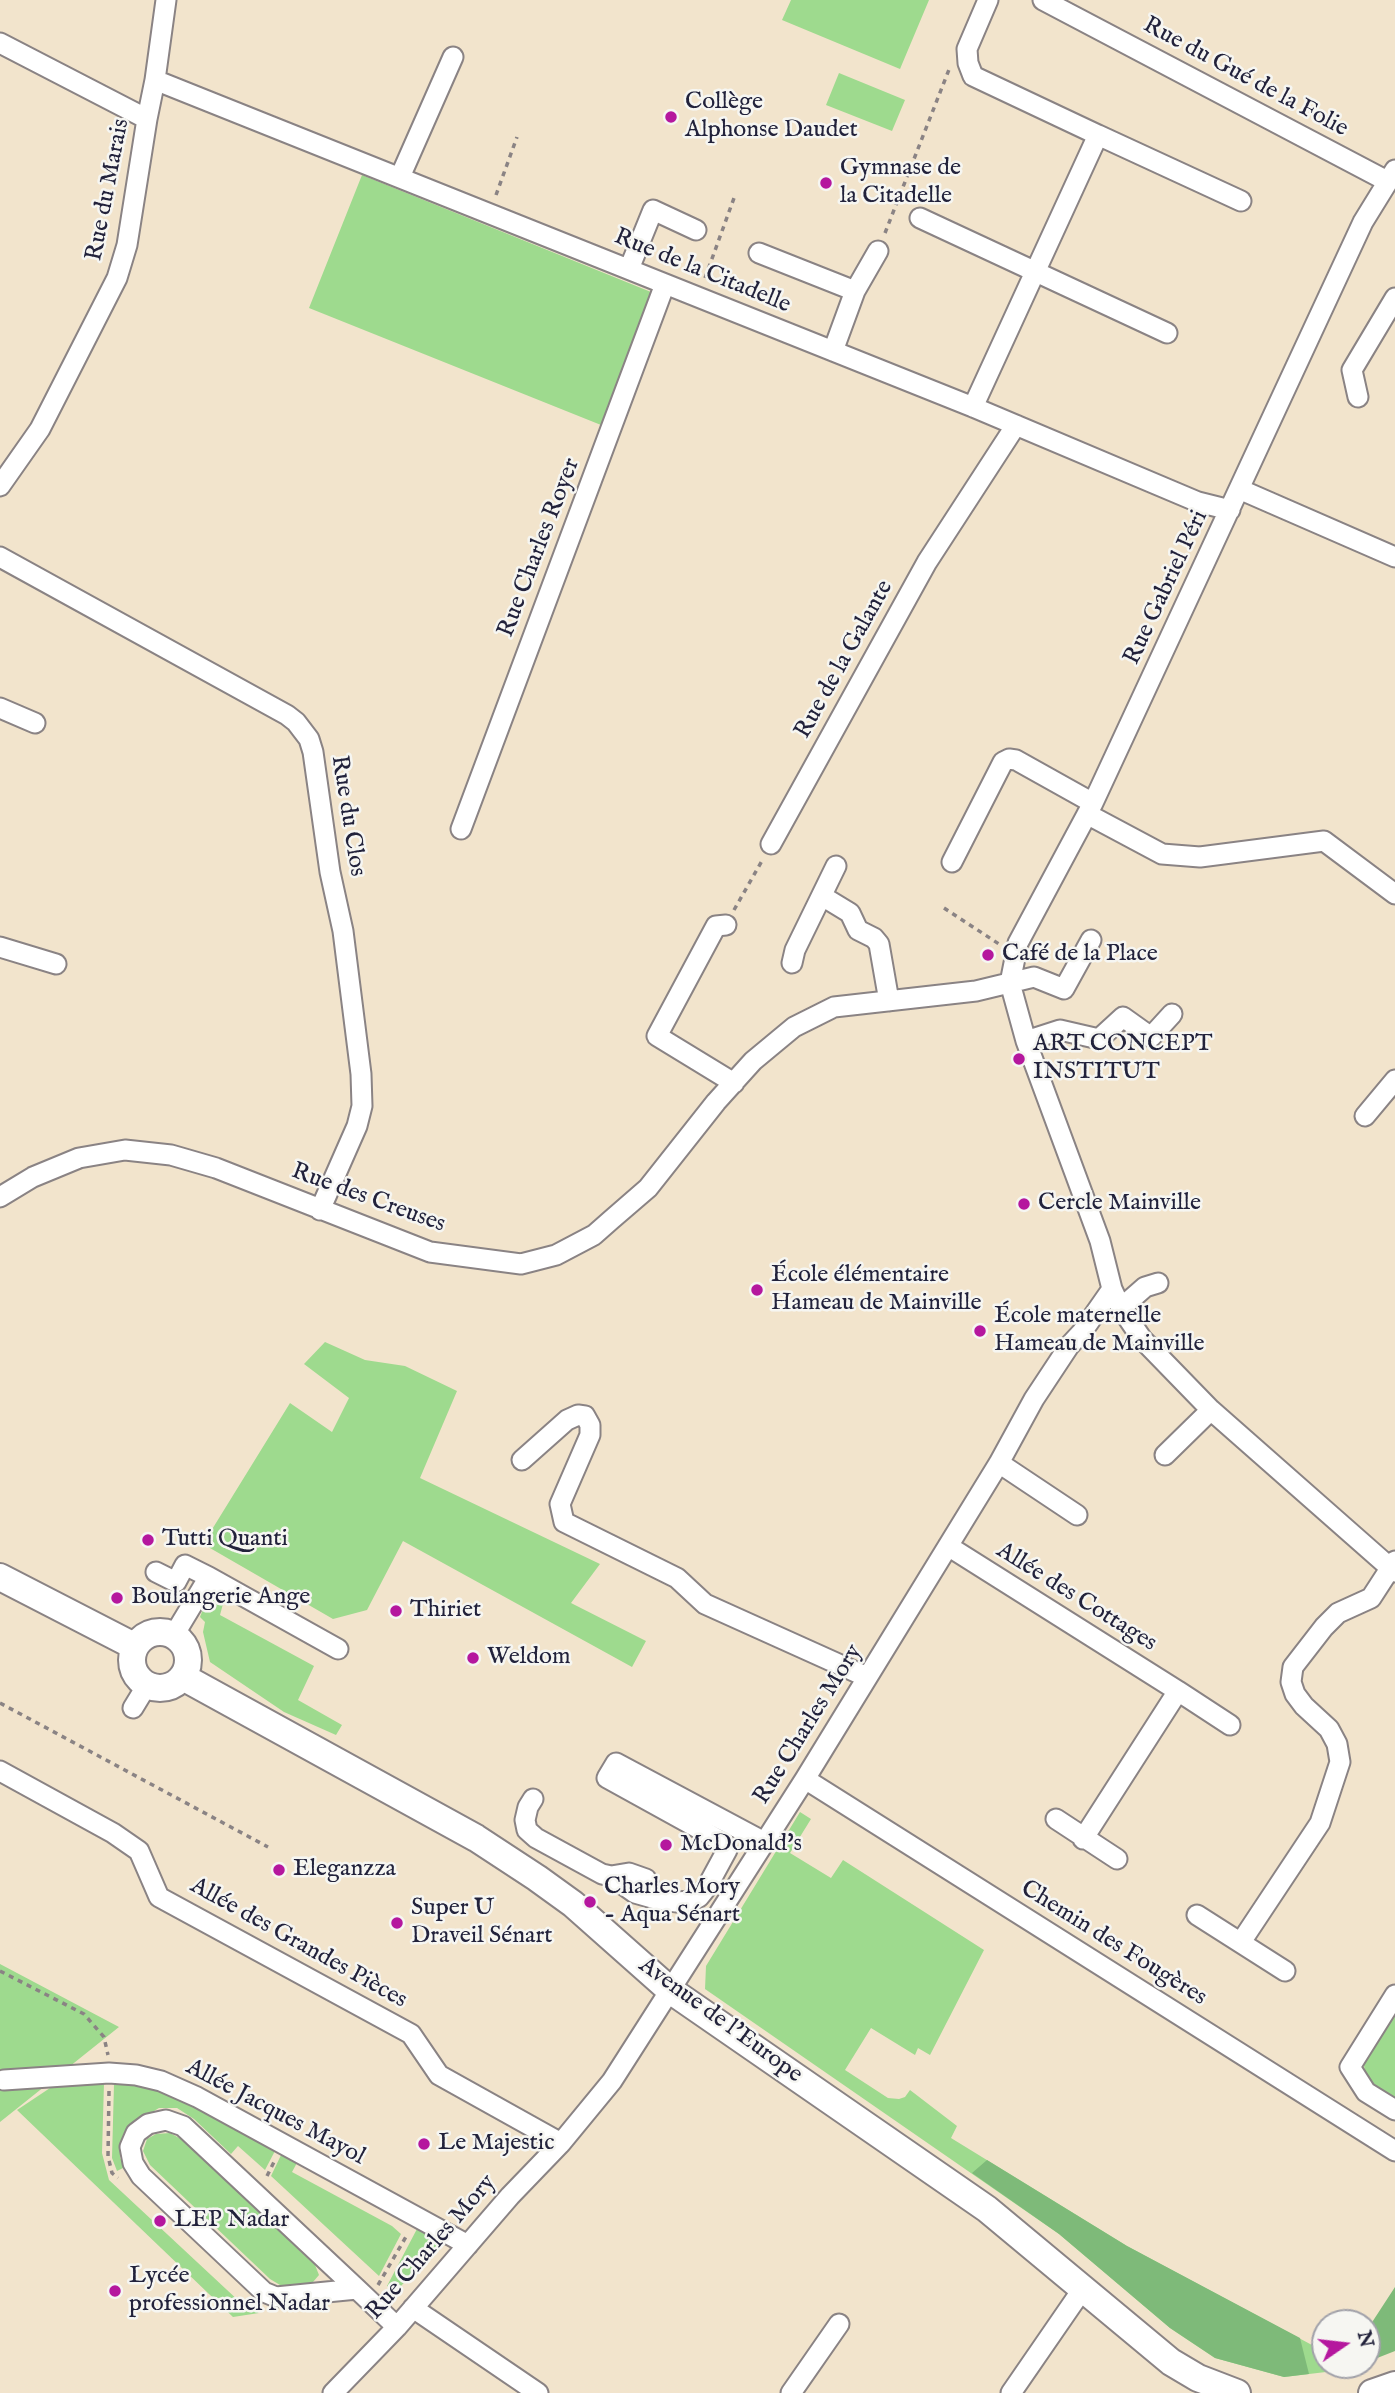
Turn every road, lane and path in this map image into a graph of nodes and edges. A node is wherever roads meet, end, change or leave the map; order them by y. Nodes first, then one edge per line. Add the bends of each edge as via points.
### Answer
1 (166, 0) edge
2 (988, 0) edge
3 (1043, 0) edge
4 (0, 43) edge
5 (955, 56) dead end
6 (453, 57) dead end
7 (155, 80) junction
8 (147, 119) junction
9 (1098, 135) junction
10 (517, 137) dead end
11 (1391, 175) edge
12 (400, 177) junction
13 (734, 198) dead end
14 (1241, 201) dead end
15 (489, 213) junction
16 (920, 218) dead end
17 (696, 230) dead end
18 (878, 251) joint
19 (759, 253) dead end
20 (629, 269) junction
21 (1035, 271) junction
22 (665, 284) junction
23 (855, 291) junction
24 (698, 297) junction
25 (1395, 298) edge
26 (1167, 333) dead end
27 (833, 351) junction
28 (1358, 397) dead end
29 (973, 407) junction
30 (1016, 425) junction
31 (0, 486) edge
32 (1239, 489) junction
33 (1230, 510) junction
34 (0, 557) edge
35 (1395, 557) edge
36 (0, 708) edge
37 (36, 723) dead end
38 (1090, 808) junction
39 (461, 829) dead end
40 (771, 845) joint
41 (953, 862) dead end
42 (836, 866) dead end
43 (1395, 894) edge
44 (822, 897) junction
45 (944, 908) dead end
46 (726, 925) joint
47 (1091, 940) dead end
48 (0, 947) edge
49 (1016, 955) junction
50 (792, 963) dead end
51 (56, 964) dead end
52 (1010, 983) junction
53 (889, 1001) junction
54 (1172, 1014) dead end
55 (1024, 1036) junction
56 (1395, 1080) edge
57 (734, 1083) junction
58 (1364, 1116) dead end
59 (0, 1197) edge
60 (320, 1210) junction
61 (1158, 1283) dead end
62 (1112, 1289) junction
63 (1121, 1308) junction
64 (1211, 1410) junction
65 (1165, 1455) dead end
66 (522, 1460) dead end
67 (999, 1463) junction
68 (1077, 1515) dead end
69 (948, 1546) junction
70 (1393, 1567) edge
71 (156, 1572) dead end
72 (0, 1577) edge
73 (209, 1577) junction
74 (174, 1635) junction
75 (134, 1646) junction
76 (338, 1649) dead end
77 (183, 1677) junction
78 (867, 1677) junction
79 (147, 1685) junction
80 (1178, 1691) junction
81 (0, 1703) edge
82 (133, 1708) dead end
83 (1230, 1725) dead end
84 (0, 1771) edge
85 (805, 1779) junction
86 (533, 1799) dead end
87 (1056, 1819) dead end
88 (1083, 1839) junction
89 (764, 1842) junction
90 (268, 1847) dead end
91 (1117, 1859) dead end
92 (1197, 1915) dead end
93 (1241, 1942) junction
94 (1284, 1971) dead end
95 (670, 1990) junction
96 (1395, 1995) edge
97 (4, 2080) dead end
98 (1395, 2110) edge
99 (561, 2144) junction
100 (1395, 2151) edge
101 (416, 2217) junction
102 (468, 2245) junction
103 (1084, 2287) junction
104 (366, 2289) junction
105 (413, 2308) junction
106 (839, 2324) dead end
107 (397, 2327) junction
108 (1395, 2385) edge
109 (333, 2393) edge
110 (538, 2393) edge
111 (791, 2393) edge
112 (1011, 2393) edge
113 (1237, 2393) edge
114 (1372, 2393) edge

1 - 7 street, Rue du Marais
2 - 9 street via 967,49 973,76
3 - 11 street, Rue du Gué de la Folie
4 - 8 street
5 - 18 path
6 - 12 street
7 - 8 street, Rue du Marais
7 - 12 street, Rue de la Citadelle
8 - 31 street, Rue du Marais via 127,245 117,278 40,429
9 - 14 street
9 - 21 street
10 - 15 path
11 - 32 street, Rue Gabriel Péri via 1363,222
12 - 15 street, Rue de la Citadelle
13 - 24 path
15 - 20 street, Rue de la Citadelle
16 - 21 street
17 - 20 street via 653,210
18 - 23 street
19 - 23 street
20 - 22 street, Rue de la Citadelle
21 - 26 street
21 - 29 street
22 - 24 street, Rue de la Citadelle
22 - 39 street, Rue Charles Royer
23 - 27 street
24 - 27 street, Rue de la Citadelle
25 - 28 street via 1352,370
27 - 29 street, Rue de la Citadelle
29 - 30 street, Rue de la Citadelle
30 - 33 street, Rue de la Citadelle via 1198,502
30 - 40 street, Rue de la Galante via 927,562
32 - 33 street, Rue Gabriel Péri
32 - 35 street
33 - 38 street, Rue Gabriel Péri
34 - 60 street, Rue du Clos via 296,722 309,739 343,931 362,1106
36 - 37 street
38 - 41 street via 1009,759 1003,762
38 - 43 street via 1162,854 1200,857 1324,841
38 - 49 street, Rue Gabriel Péri via 1018,943
40 - 46 path
42 - 44 street
44 - 50 street
44 - 53 street via 850,913 858,930 879,944
45 - 49 path
46 - 57 street via 716,926 657,1037
47 - 52 street, Rue des Creuses via 1063,989 1034,977
48 - 51 street
49 - 52 street, Rue Gabriel Péri
52 - 53 street, Rue des Creuses
52 - 55 street, Rue Gabriel Péri
53 - 57 street, Rue des Creuses via 834,1007 794,1027
54 - 55 street via 1151,1037 1123,1017 1099,1038 1060,1030
55 - 62 street, Rue Gabriel Péri via 1100,1241
56 - 58 street
57 - 60 street, Rue des Creuses via 648,1188 594,1235 556,1255 521,1264 430,1252
59 - 60 street, Rue des Creuses via 79,1157 125,1150 171,1155 216,1168
61 - 63 street via 1145,1287
62 - 63 street, Rue Gabriel Péri
62 - 67 street, Rue Charles Mory via 1034,1399
63 - 64 street, Rue Gabriel Péri via 1142,1339
64 - 65 street
64 - 70 street, Rue Gabriel Péri
66 - 78 street via 567,1420 585,1416 590,1435 560,1504 564,1522 677,1578 705,1604
67 - 68 street
67 - 69 street, Rue Charles Mory
69 - 78 street, Rue Charles Mory
69 - 80 street, Allée des Cottages
70 - 93 street via 1371,1598 1338,1613 1293,1667 1295,1694 1329,1729 1340,1762 1320,1823
71 - 73 street via 176,1582 186,1565
72 - 75 main road
73 - 74 street
73 - 76 street
74 - 75 main road via 156,1631
74 - 77 main road via 187,1649
75 - 79 main road via 132,1664 139,1680
77 - 79 main road via 162,1688
77 - 95 main road, Avenue de l'Europe via 475,1838 573,1904
78 - 85 street, Rue Charles Mory
79 - 82 street
80 - 83 street, Allée des Cottages
80 - 88 street
81 - 90 path
84 - 99 street, Allée des Grandes Pièces via 139,1852 159,1896 411,2034 439,2075
85 - 89 street, Rue Charles Mory
85 - 100 street, Chemin des Fougères
86 - 89 street via 525,1820 527,1830 536,1838 635,1893 656,1899 676,1902 699,1897 727,1850 723,1842 607,1778 616,1763
87 - 88 street
88 - 91 street
89 - 95 street, Rue Charles Mory
92 - 93 street
93 - 94 street
95 - 99 street, Rue Charles Mory via 611,2081
95 - 103 main road, Avenue de l'Europe via 987,2209
96 - 98 street via 1350,2067 1366,2092
97 - 101 street, Allée Jacques Mayol via 55,2069 136,2075 179,2088
99 - 102 street, Rue Charles Mory
101 - 102 street, Allée Jacques Mayol
101 - 104 path via 382,2281
102 - 105 street, Rue Charles Mory
103 - 112 street
103 - 113 main road, Avenue de l'Europe via 1171,2362
104 - 104 street via 183,2126 166,2120 135,2133 133,2163 141,2176 264,2292 276,2297
104 - 107 street
105 - 107 street, Rue Charles Mory
105 - 110 street
106 - 111 street
107 - 109 street, Rue Charles Mory
108 - 114 main road

